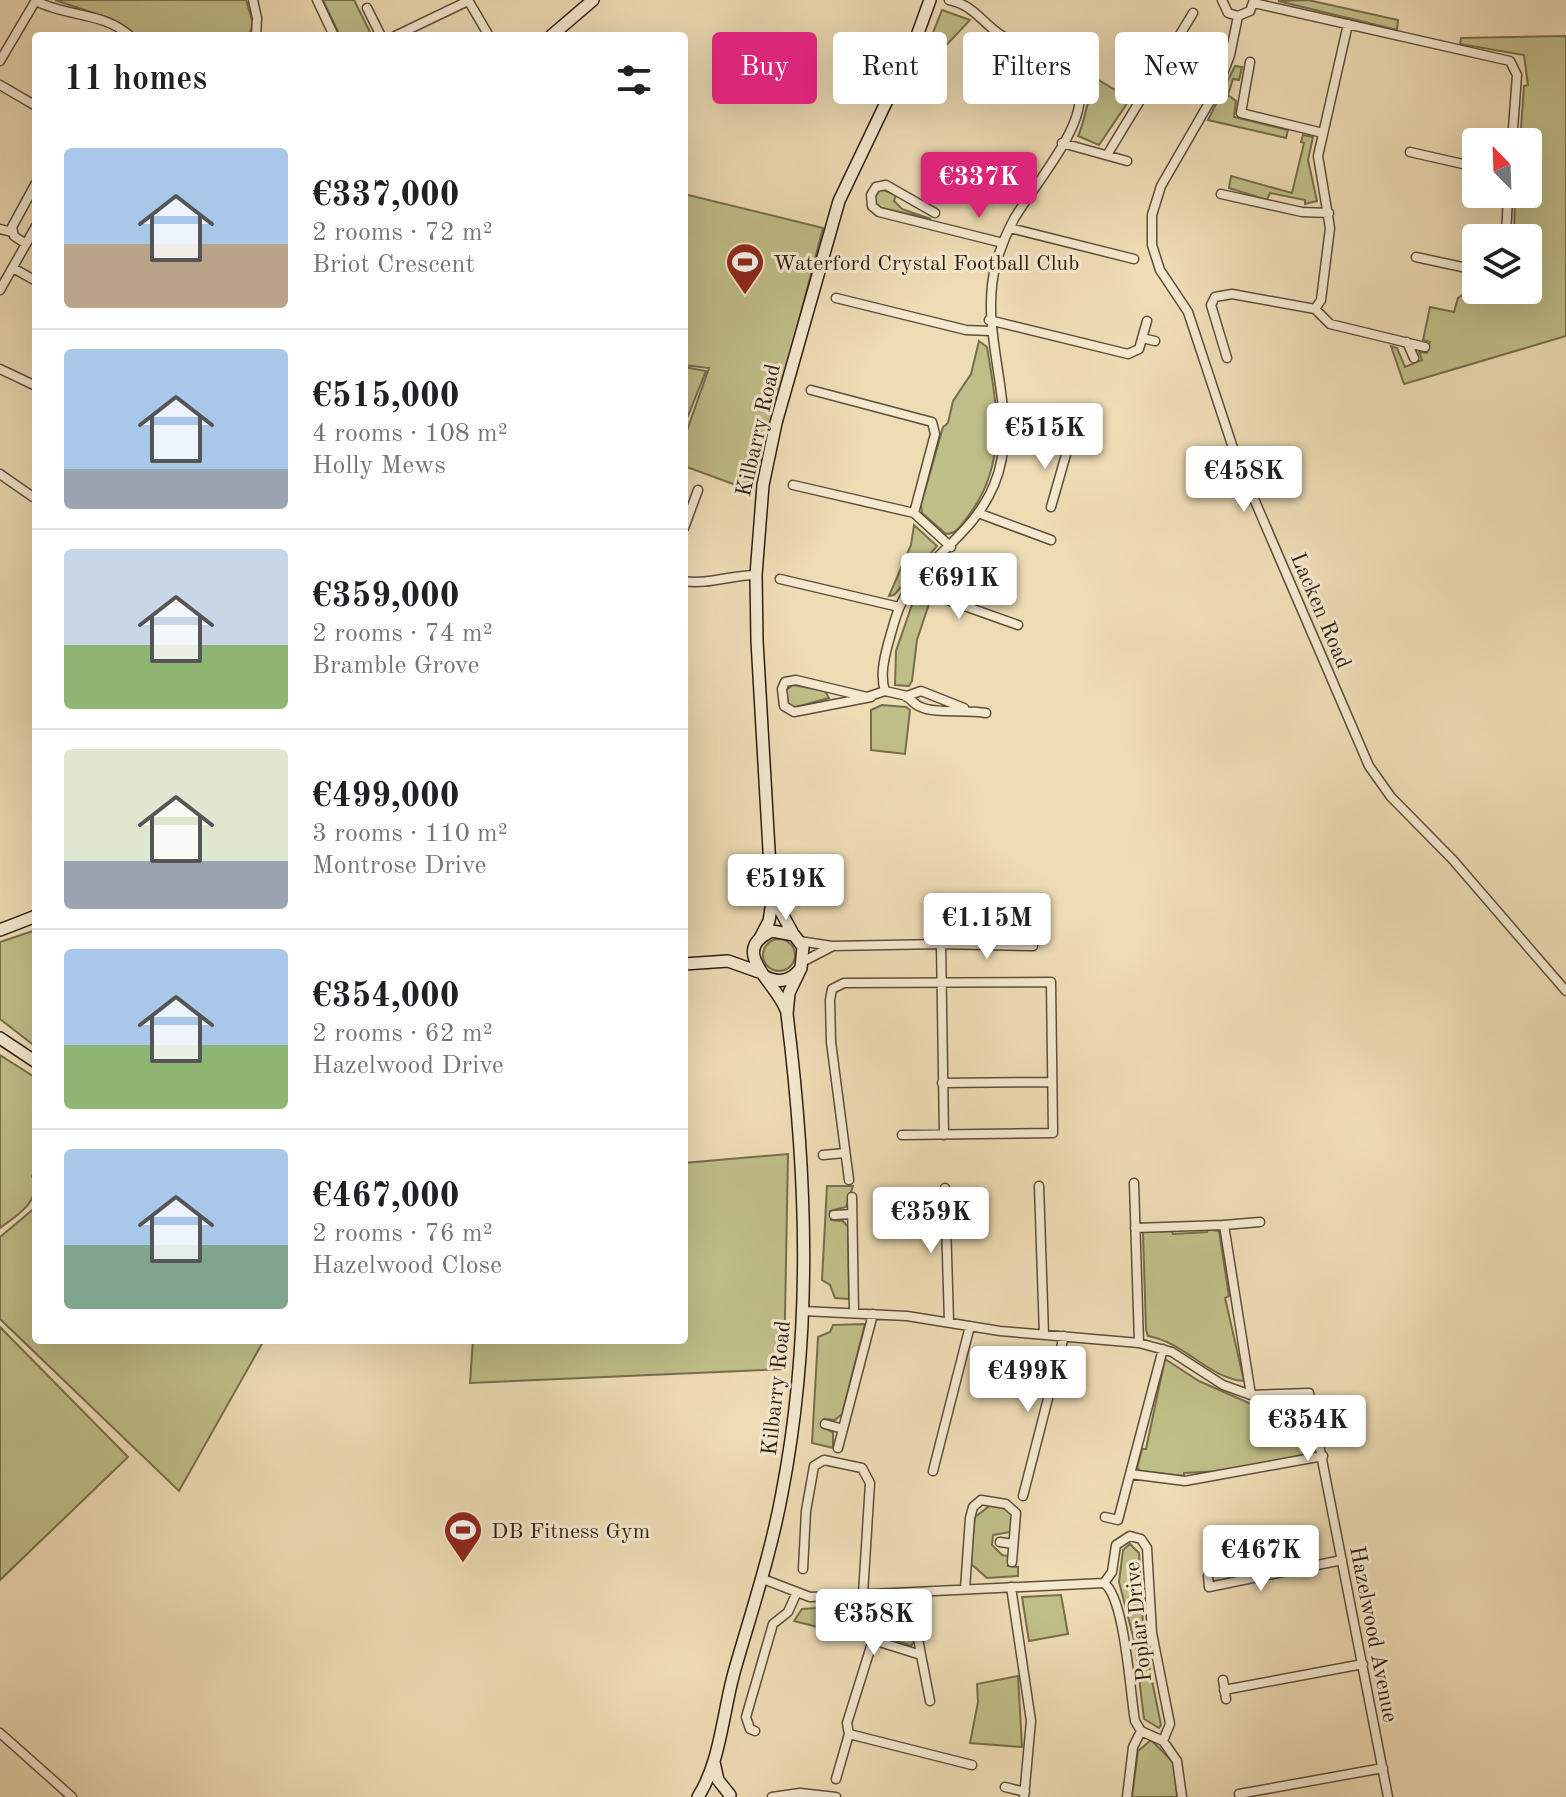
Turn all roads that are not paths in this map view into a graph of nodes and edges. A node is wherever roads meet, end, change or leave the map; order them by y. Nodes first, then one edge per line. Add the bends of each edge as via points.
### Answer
1 (253, 0) edge
2 (317, 0) edge
3 (468, 0) edge
4 (593, 0) edge
5 (930, 0) edge
6 (949, 0) edge
7 (1222, 0) edge
8 (36, 1) edge
9 (1254, 2) edge
10 (367, 8) dead end
11 (1193, 13) dead end
12 (1238, 16) junction
13 (1348, 24) junction
14 (124, 32) edge
15 (256, 32) edge
16 (332, 32) edge
17 (379, 32) edge
18 (403, 32) edge
19 (487, 32) edge
20 (556, 32) edge
21 (0, 61) edge
22 (1250, 62) dead end
23 (0, 85) edge
24 (32, 104) edge
25 (1513, 128) edge
26 (1323, 133) junction
27 (1062, 143) junction
28 (1410, 152) dead end
29 (1107, 155) junction
30 (1127, 161) dead end
31 (1462, 164) edge
32 (32, 191) edge
33 (1221, 194) dead end
34 (935, 213) dead end
35 (1329, 213) junction
36 (1010, 228) junction
37 (0, 229) edge
38 (12, 232) junction
39 (32, 233) edge
40 (1003, 243) junction
41 (26, 244) junction
42 (1416, 257) dead end
43 (1134, 259) dead end
44 (1462, 267) edge
45 (13, 268) junction
46 (32, 279) edge
47 (0, 290) edge
48 (836, 298) dead end
49 (1315, 309) junction
50 (989, 320) junction
51 (1147, 321) dead end
52 (990, 331) junction
53 (1142, 338) junction
54 (1155, 341) dead end
55 (1407, 342) junction
56 (1425, 347) dead end
57 (1227, 358) dead end
58 (1414, 358) dead end
59 (0, 369) edge
60 (32, 384) edge
61 (811, 390) dead end
62 (1004, 427) junction
63 (1069, 444) junction
64 (1086, 449) dead end
65 (0, 474) edge
66 (793, 485) dead end
67 (698, 490) dead end
68 (32, 496) edge
69 (1051, 507) dead end
70 (914, 513) junction
71 (978, 513) junction
72 (688, 517) edge
73 (1051, 540) dead end
74 (951, 547) junction
75 (756, 575) junction
76 (780, 579) dead end
77 (688, 581) edge
78 (911, 587) junction
79 (899, 607) junction
80 (1018, 625) dead end
81 (885, 691) junction
82 (905, 696) junction
83 (871, 697) junction
84 (964, 708) junction
85 (986, 713) dead end
86 (772, 894) junction
87 (32, 918) edge
88 (0, 930) edge
89 (797, 938) junction
90 (758, 942) junction
91 (941, 944) junction
92 (832, 946) junction
93 (1033, 946) dead end
94 (720, 961) junction
95 (688, 964) edge
96 (802, 965) junction
97 (762, 974) junction
98 (940, 981) junction
99 (1566, 991) edge
100 (787, 1014) junction
101 (0, 1038) edge
102 (32, 1059) edge
103 (1052, 1082) junction
104 (942, 1083) junction
105 (902, 1135) dead end
106 (944, 1135) junction
107 (845, 1153) junction
108 (823, 1155) dead end
109 (849, 1180) dead end
110 (1134, 1183) dead end
111 (1039, 1186) dead end
112 (945, 1188) dead end
113 (852, 1197) dead end
114 (852, 1214) junction
115 (834, 1215) dead end
116 (1260, 1222) dead end
117 (1224, 1225) junction
118 (1135, 1228) junction
119 (803, 1311) junction
120 (854, 1313) junction
121 (873, 1314) junction
122 (949, 1322) junction
123 (970, 1326) junction
124 (1044, 1335) junction
125 (1064, 1336) junction
126 (1139, 1343) junction
127 (1163, 1349) junction
128 (1251, 1395) junction
129 (825, 1424) dead end
130 (843, 1429) junction
131 (838, 1448) dead end
132 (1323, 1456) junction
133 (933, 1471) dead end
134 (1130, 1474) junction
135 (1023, 1496) dead end
136 (1105, 1517) dead end
137 (1118, 1520) junction
138 (1130, 1523) dead end
139 (1000, 1542) dead end
140 (1013, 1544) junction
141 (1342, 1560) junction
142 (1012, 1562) dead end
143 (803, 1569) dead end
144 (1208, 1576) dead end
145 (763, 1579) junction
146 (1104, 1583) junction
147 (1011, 1587) junction
148 (965, 1589) junction
149 (797, 1592) junction
150 (863, 1594) junction
151 (875, 1594) junction
152 (915, 1621) dead end
153 (873, 1640) junction
154 (921, 1655) junction
155 (1363, 1664) junction
156 (1224, 1690) dead end
157 (930, 1701) dead end
158 (755, 1731) dead end
159 (1141, 1731) junction
160 (0, 1733) edge
161 (849, 1734) junction
162 (1163, 1741) junction
163 (714, 1757) junction
164 (972, 1765) dead end
165 (1383, 1768) junction
166 (836, 1779) dead end
167 (1238, 1782) dead end
168 (1005, 1787) dead end
169 (1024, 1794) edge
170 (1240, 1795) edge
171 (732, 1796) edge
172 (72, 1797) edge
173 (699, 1797) edge
174 (772, 1797) edge
175 (836, 1797) edge
176 (1127, 1797) edge
177 (1182, 1797) edge
178 (1388, 1797) edge

1 - 15 street
2 - 16 street
3 - 18 street
3 - 19 street
4 - 20 street
5 - 75 street, Kilbarry Road via 848,178 828,235 769,454
6 - 27 street via 971,7 994,29 1075,83 1079,105
7 - 12 street via 1228,13
8 - 14 street via 60,12 110,22
8 - 21 street
9 - 12 street via 1247,14
9 - 13 street
10 - 17 street
11 - 29 street
12 - 99 street, Lacken Road via 1217,89 1156,201 1153,254 1188,312 1236,457 1369,766
13 - 25 street via 1510,61 1517,75
13 - 26 street
22 - 26 street via 1241,113
23 - 24 street
26 - 35 street via 1318,161
27 - 29 street
27 - 36 street
28 - 31 street
29 - 30 street
32 - 38 street
33 - 35 street
34 - 40 street via 886,185 871,195 879,212
35 - 49 street via 1328,257
36 - 40 street
36 - 43 street
37 - 38 street
38 - 41 street
39 - 41 street
40 - 50 street
41 - 45 street
42 - 44 street
45 - 46 street
45 - 47 street
48 - 52 street via 966,330
49 - 55 street via 1327,323
49 - 57 street via 1232,294 1215,297 1211,305
50 - 52 street
50 - 53 street via 1124,354 1136,352
51 - 53 street
52 - 62 street
53 - 54 street
55 - 56 street
55 - 58 street
59 - 60 street
61 - 70 street via 932,422 935,434
62 - 63 street
62 - 71 street via 998,472
63 - 64 street
63 - 69 street
65 - 68 street
66 - 70 street
67 - 72 street
70 - 74 street
71 - 73 street
71 - 74 street
74 - 78 street
75 - 77 street
75 - 86 street, Kilbarry Road
76 - 79 street
78 - 79 street
78 - 80 street
79 - 81 street via 885,658
81 - 82 street
81 - 83 street
82 - 84 street via 921,691
82 - 84 street via 922,708
83 - 83 street via 796,680 785,682 782,689 784,706 794,712
84 - 85 street
86 - 89 street, Kilbarry Road
86 - 90 street, Kilbarry Road via 769,921
87 - 88 street
89 - 90 street via 780,930
89 - 92 street
89 - 96 street
90 - 94 street
90 - 97 street via 753,959
91 - 92 street
91 - 93 street
91 - 98 street
92 - 96 street
94 - 95 street
94 - 97 street via 738,962
96 - 97 street via 780,981
96 - 100 street, Kilbarry Road via 789,993
97 - 100 street, Kilbarry Road via 780,995
98 - 103 street via 1051,982
98 - 104 street
98 - 107 street via 844,983 830,994
100 - 119 street, Kilbarry Road via 804,1184
101 - 102 street
103 - 104 street
103 - 106 street via 1053,1133
104 - 106 street
105 - 106 street
107 - 108 street
107 - 109 street
110 - 118 street
111 - 124 street
112 - 122 street
113 - 114 street
114 - 115 street
114 - 120 street
116 - 117 street
117 - 118 street
117 - 128 street
118 - 126 street
119 - 120 street
119 - 145 street, Kilbarry Road via 791,1443
120 - 121 street
121 - 122 street
121 - 130 street
122 - 123 street
123 - 124 street
123 - 133 street
124 - 125 street
125 - 126 street
125 - 135 street
126 - 127 street
127 - 128 street via 1223,1385
127 - 134 street
128 - 132 street, Hazelwood Avenue via 1309,1393
129 - 130 street
130 - 131 street
132 - 134 street via 1185,1481
132 - 141 street, Hazelwood Avenue
134 - 137 street
136 - 137 street
137 - 138 street
139 - 140 street
140 - 142 street
140 - 148 street via 1017,1520 1012,1508 987,1499 975,1504
141 - 144 street via 1210,1591
141 - 155 street, Hazelwood Avenue
143 - 150 street via 814,1466 824,1460 862,1468 870,1483
145 - 149 street
145 - 163 street, Kilbarry Road
146 - 147 street
146 - 159 street, Poplar Drive via 1111,1588 1117,1610
146 - 162 street, Poplar Drive via 1112,1572 1117,1543 1130,1536 1141,1539 1147,1550 1152,1633 1170,1721
147 - 148 street
147 - 169 street via 1031,1721
148 - 151 street
149 - 150 street via 810,1597
149 - 158 street via 788,1612 773,1624 746,1717
150 - 151 street
151 - 153 street
152 - 154 street
153 - 154 street
153 - 161 street via 847,1723
154 - 157 street
155 - 156 street
155 - 165 street, Hazelwood Avenue
159 - 162 street
159 - 176 street via 1133,1747
160 - 172 street
161 - 164 street
161 - 166 street
162 - 177 street, Poplar Drive via 1177,1761
163 - 171 street via 718,1780
163 - 173 street, Kilbarry Road
165 - 170 street
165 - 178 street, Hazelwood Avenue
167 - 170 street
168 - 169 street
171 - 173 street via 718,1790
174 - 175 street

